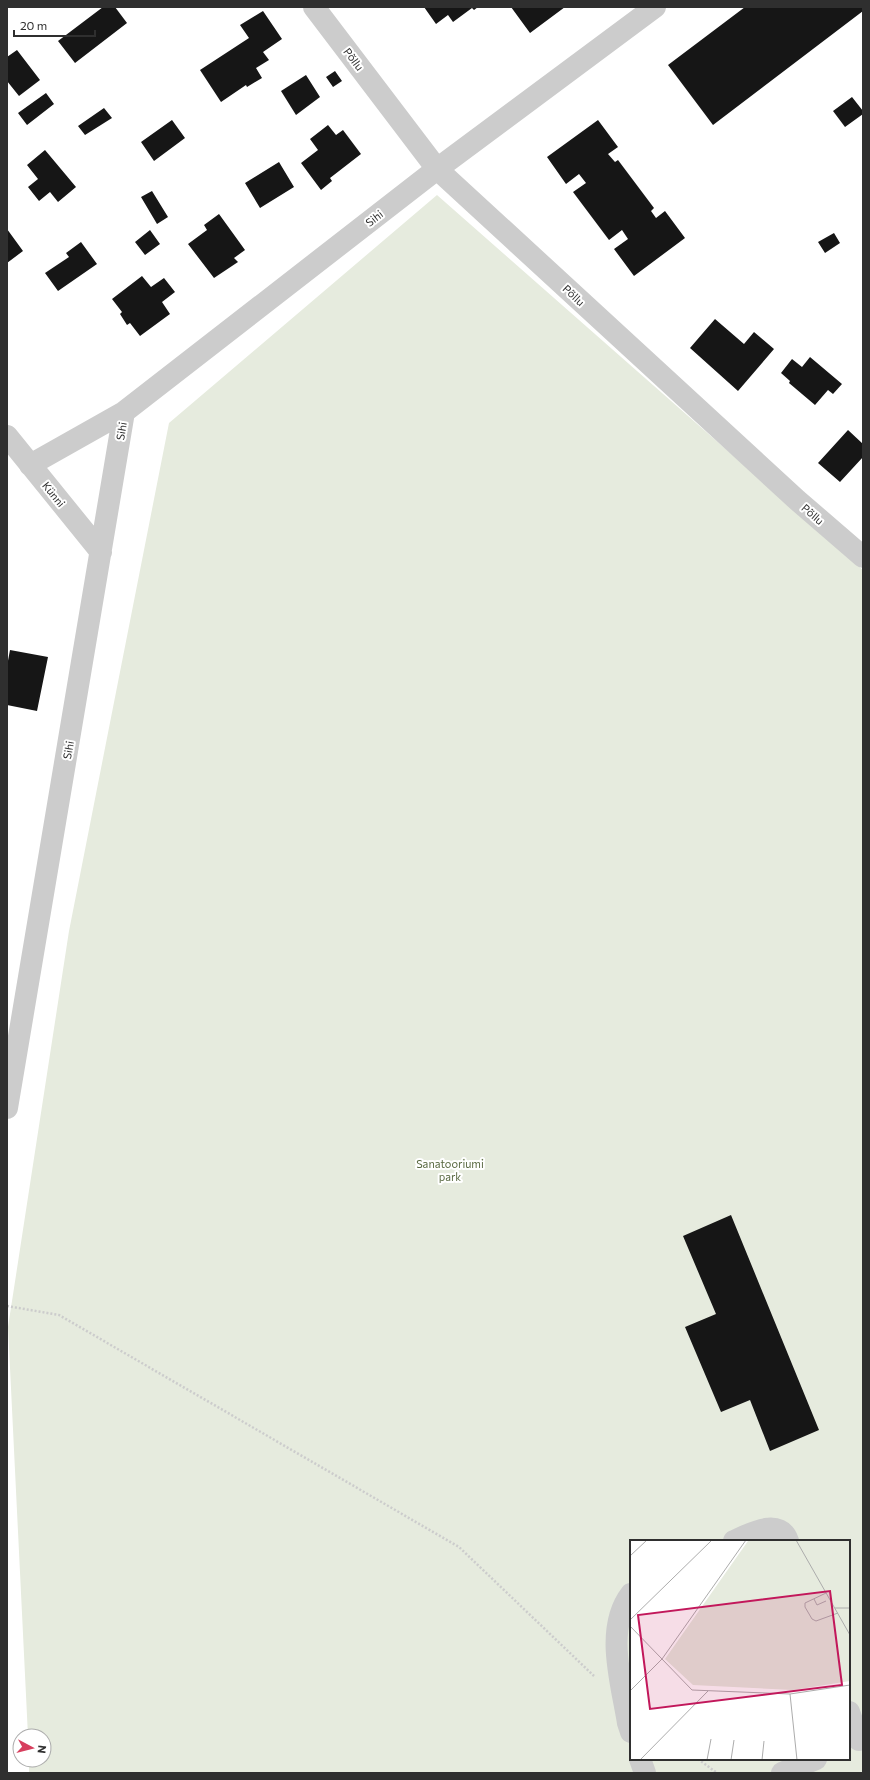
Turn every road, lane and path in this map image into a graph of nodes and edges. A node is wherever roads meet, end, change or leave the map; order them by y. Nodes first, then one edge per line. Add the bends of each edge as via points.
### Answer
1 (314, 7) edge
2 (655, 7) edge
3 (437, 170) junction
4 (124, 412) junction
5 (7, 436) edge
6 (30, 465) junction
7 (101, 552) junction
8 (863, 557) edge
9 (7, 1108) edge
10 (7, 1306) edge
11 (736, 1540) edge
12 (788, 1540) edge
13 (630, 1596) edge
14 (596, 1678) dead end
15 (850, 1716) edge
16 (630, 1729) edge
17 (857, 1741) edge
18 (640, 1760) edge
19 (699, 1760) edge
20 (814, 1760) edge
21 (645, 1773) edge
22 (717, 1773) edge
23 (782, 1773) edge

1 - 3 street, Põllu
2 - 3 street, Sihi
3 - 4 street, Sihi
3 - 8 street, Põllu via 797,500
4 - 6 street
4 - 7 street, Sihi
5 - 6 street, Künni
6 - 7 street, Künni
7 - 9 street, Sihi
10 - 14 path via 59,1315 459,1547
11 - 12 street via 763,1529 779,1530
13 - 16 street via 618,1618 616,1648
15 - 17 street
18 - 21 street
19 - 22 path
20 - 23 street

